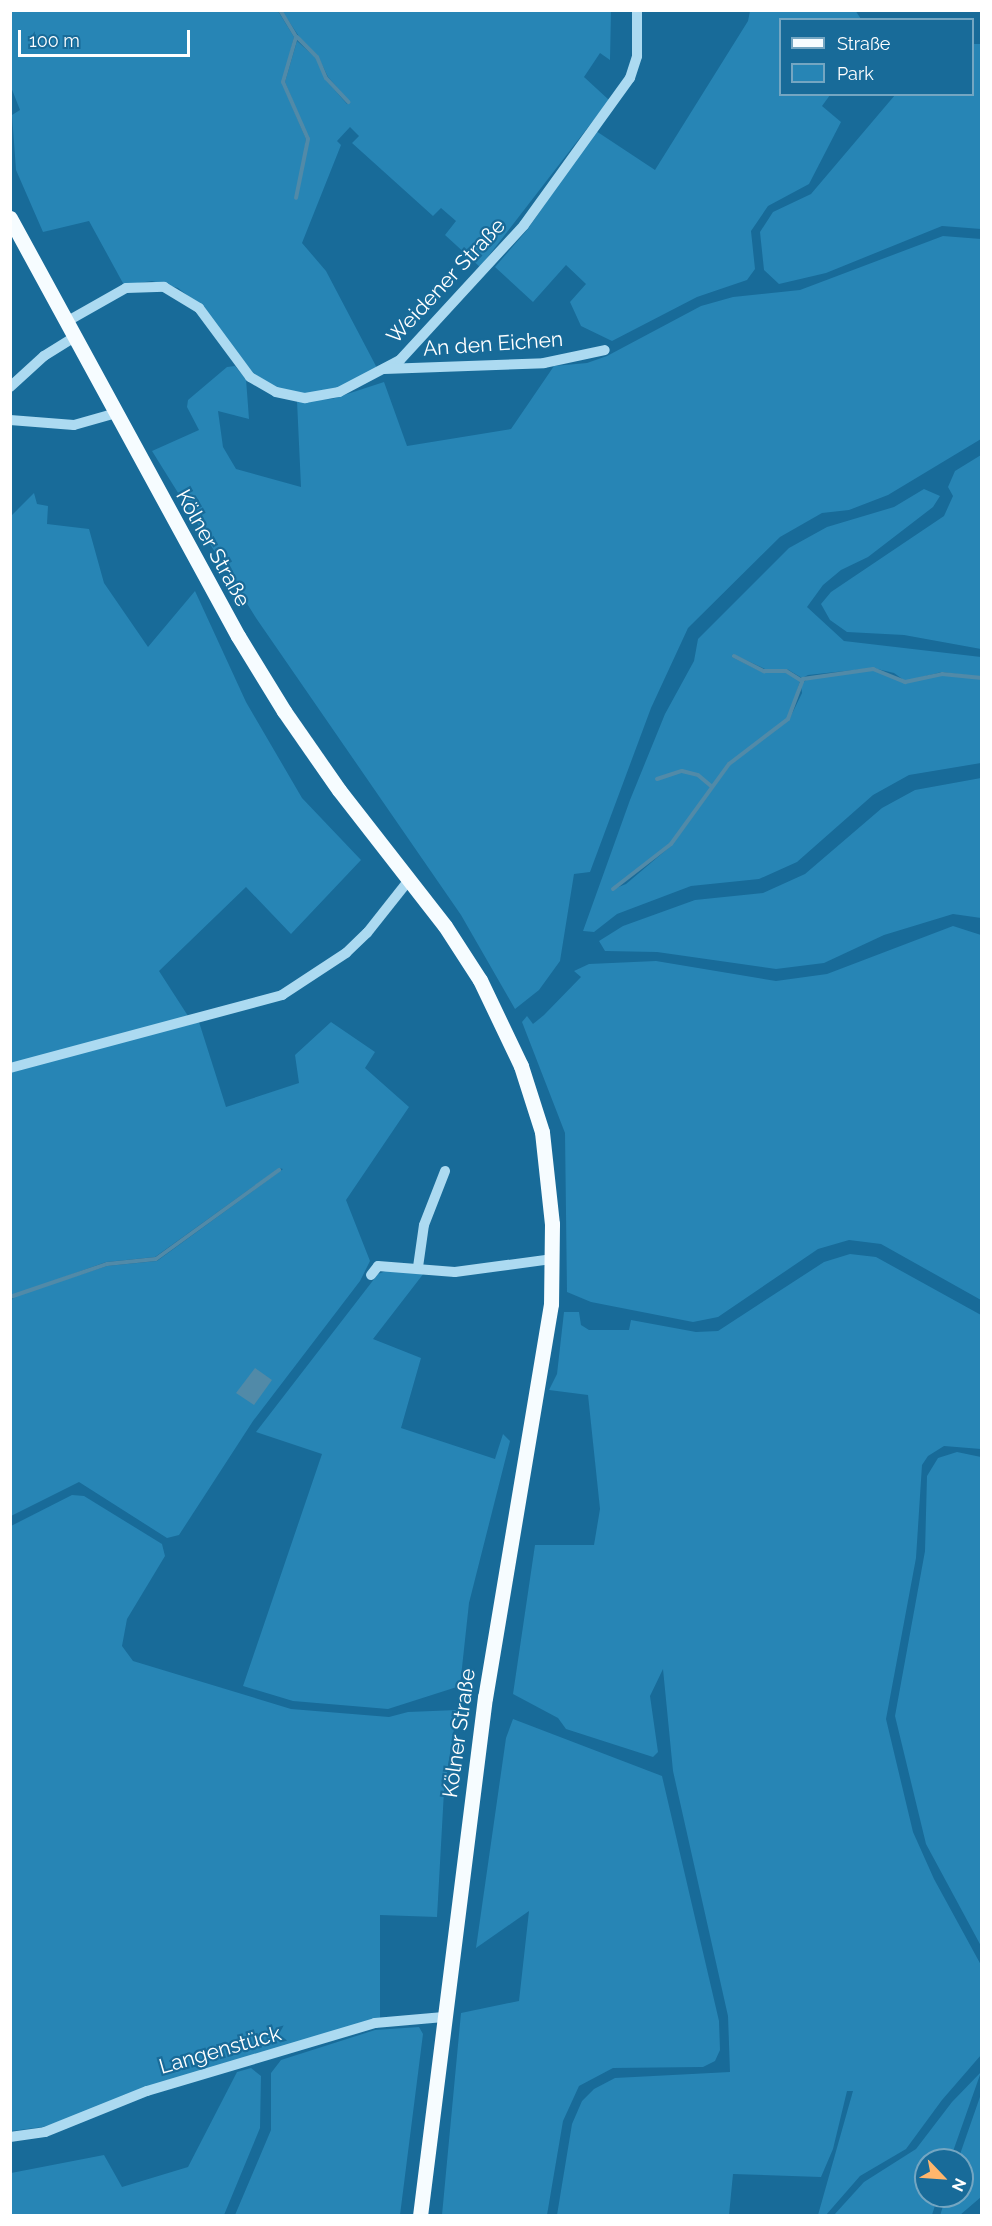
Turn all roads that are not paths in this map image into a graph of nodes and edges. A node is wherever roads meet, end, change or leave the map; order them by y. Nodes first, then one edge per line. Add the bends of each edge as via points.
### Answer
1 (637, 10) edge
2 (10, 218) edge
3 (66, 322) junction
4 (74, 337) junction
5 (605, 350) dead end
6 (383, 369) junction
7 (10, 387) edge
8 (116, 413) junction
9 (10, 420) edge
10 (409, 880) junction
11 (10, 1068) edge
12 (445, 1171) dead end
13 (553, 1259) junction
14 (418, 1267) junction
15 (370, 1275) dead end
16 (444, 2017) junction
17 (10, 2137) edge
18 (420, 2216) edge

1 - 6 street, Weidener Straße via 637,56 630,78 524,225 412,350
2 - 3 main road, Kölner Straße
3 - 4 main road, Kölner Straße
3 - 6 street, Weidener Straße via 126,288 164,286 199,309 250,377 276,392 304,398 329,395
4 - 7 street via 44,356
4 - 8 main road, Kölner Straße
5 - 6 street, An den Eichen via 544,363
8 - 9 street via 74,425
8 - 10 main road, Kölner Straße via 238,636 284,711
10 - 11 street via 367,933 316,975 282,995
10 - 13 main road, Kölner Straße via 467,957 502,1020 521,1065 542,1132
12 - 14 street via 424,1225
13 - 14 street via 455,1272
13 - 16 main road, Kölner Straße via 551,1304 485,1697
14 - 15 street via 378,1266
16 - 17 street, Langenstück via 375,2023 147,2091 45,2132
16 - 18 main road, Kölner Straße

